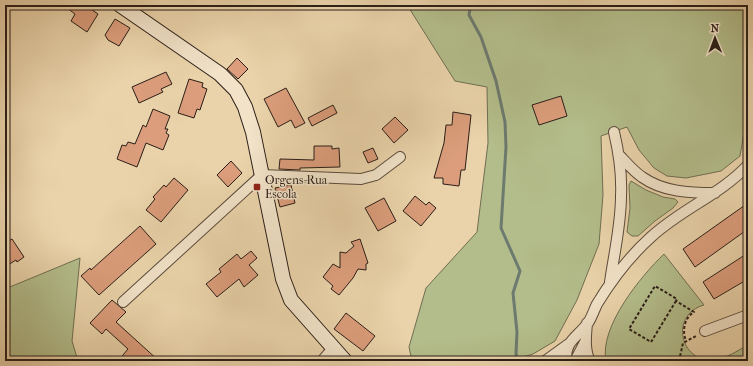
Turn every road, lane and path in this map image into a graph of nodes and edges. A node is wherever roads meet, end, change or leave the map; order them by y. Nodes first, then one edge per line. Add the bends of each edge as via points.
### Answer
1 (120, 5) edge
2 (614, 132) dead end
3 (619, 155) junction
4 (400, 157) dead end
5 (748, 165) edge
6 (262, 175) junction
7 (715, 193) junction
8 (609, 286) junction
9 (676, 301) junction
10 (123, 302) dead end
11 (748, 315) edge
12 (587, 323) junction
13 (704, 331) joint
14 (586, 340) junction
15 (686, 342) junction
16 (570, 343) junction
17 (334, 347) junction
18 (322, 361) edge
19 (345, 361) edge
20 (545, 361) edge
21 (566, 361) edge
22 (575, 361) edge
23 (590, 361) edge
24 (678, 361) edge

1 - 6 street via 220,74 236,90 251,126
2 - 3 street
3 - 7 street via 642,177 659,185 685,192
3 - 8 street via 619,225
4 - 6 street via 376,175 360,179
5 - 7 street via 737,177
6 - 10 street
6 - 17 street via 283,279 291,300
7 - 8 street via 674,218 650,238
8 - 12 street
9 - 9 path via 677,299 655,286 629,329 651,342
9 - 15 path via 694,312 684,326
11 - 13 street
12 - 14 street
12 - 16 street
13 - 15 path
14 - 22 street
14 - 23 street
15 - 24 path via 683,343
16 - 20 street
16 - 21 street
17 - 18 street
17 - 19 street

